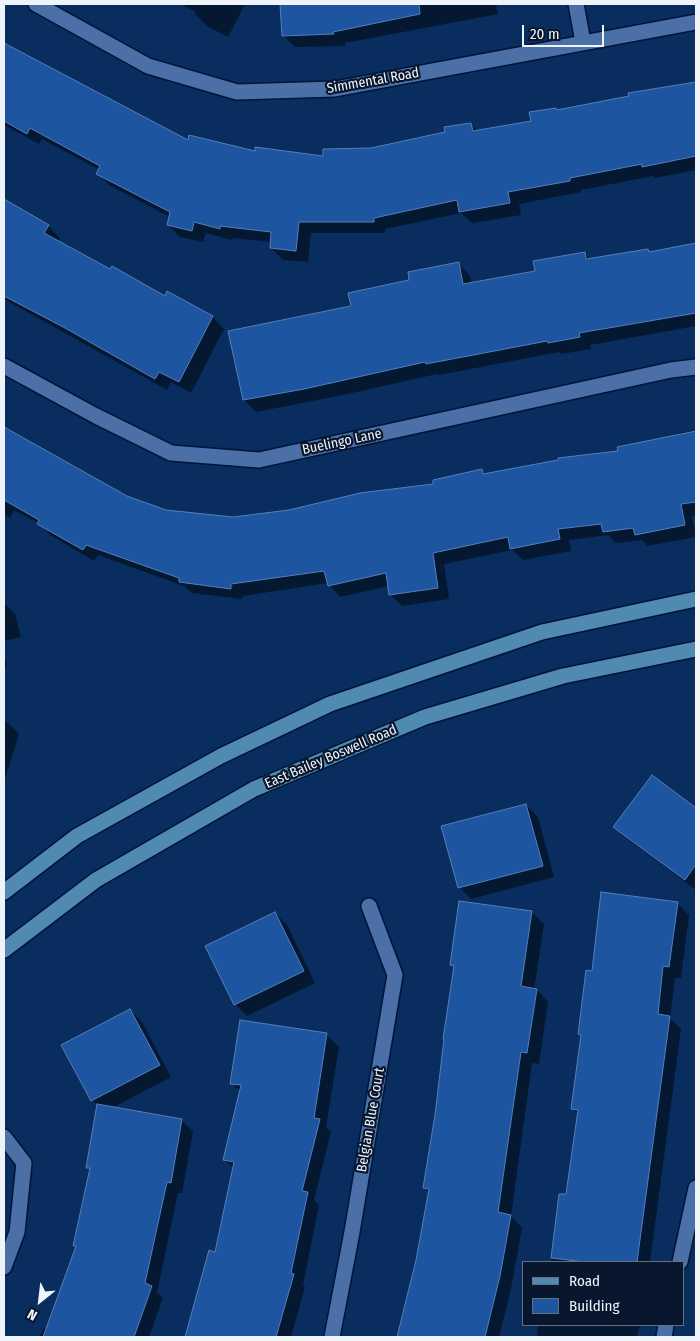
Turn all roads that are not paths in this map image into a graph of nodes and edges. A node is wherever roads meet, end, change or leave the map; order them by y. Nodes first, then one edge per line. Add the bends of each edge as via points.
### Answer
1 (36, 4) edge
2 (576, 4) edge
3 (696, 22) edge
4 (583, 42) junction
5 (4, 366) edge
6 (696, 367) edge
7 (696, 599) edge
8 (696, 649) edge
9 (4, 892) edge
10 (369, 906) dead end
11 (4, 950) edge
12 (4, 1136) edge
13 (696, 1188) edge
14 (680, 1261) edge
15 (4, 1267) edge
16 (332, 1337) edge

1 - 4 street, Simmental Road via 148,66 237,92 335,89
2 - 4 street
3 - 4 street, Simmental Road
5 - 6 street, Buelingo Lane via 171,453 259,460
7 - 9 street via 542,632 330,704 221,756 77,836
8 - 11 street, East Bailey Boswell Road via 563,676 425,717 254,789 96,880
10 - 16 street, Belgian Blue Court via 395,976
12 - 15 street via 24,1163 17,1232
13 - 14 street

